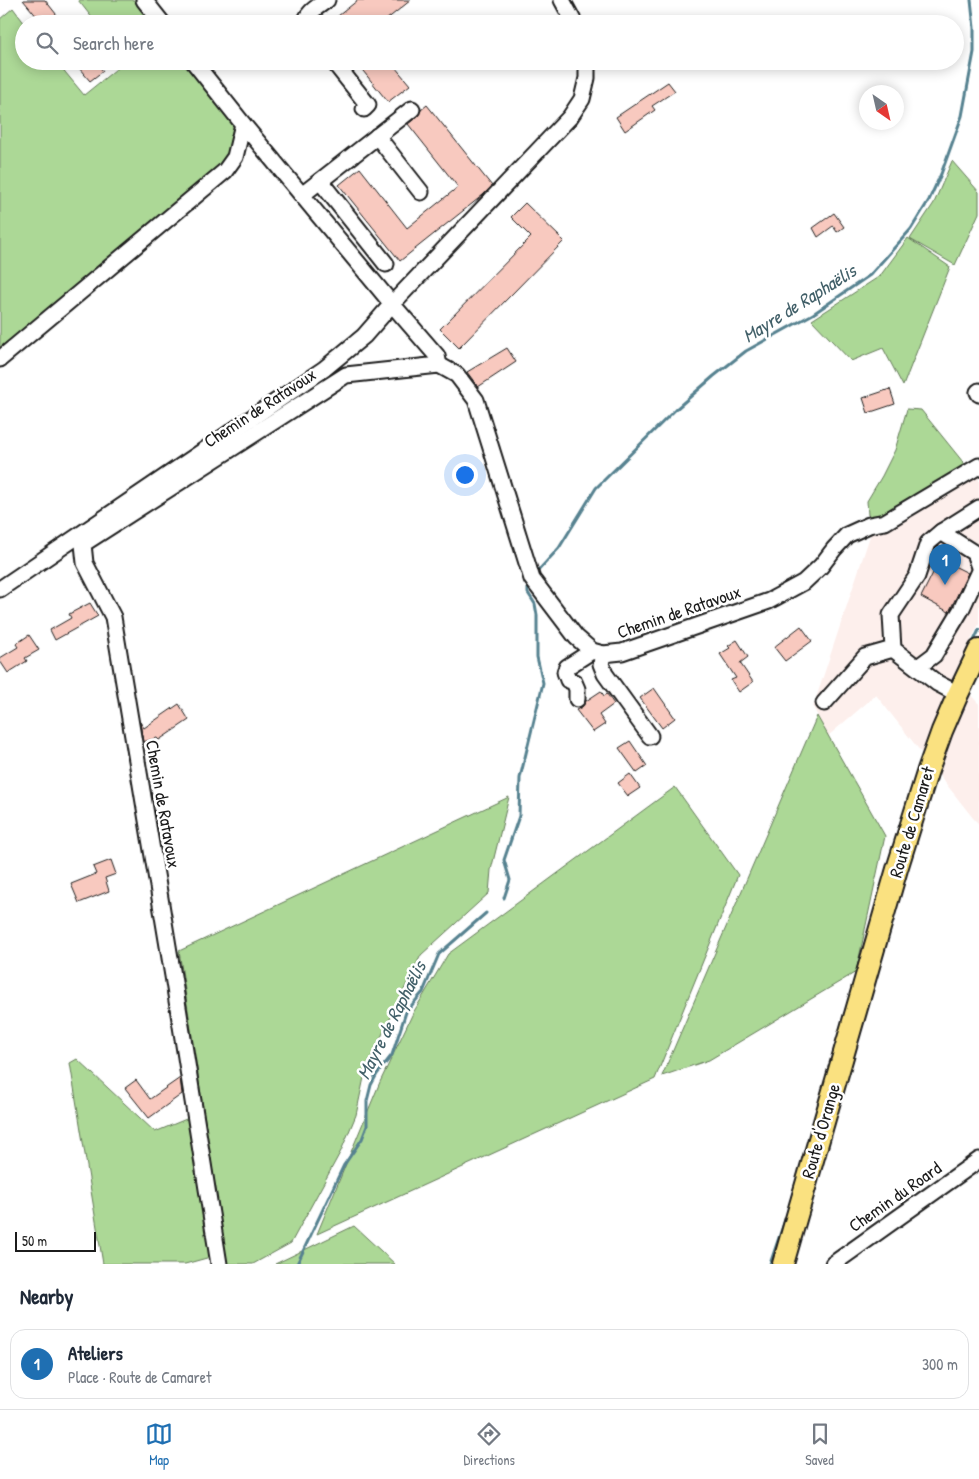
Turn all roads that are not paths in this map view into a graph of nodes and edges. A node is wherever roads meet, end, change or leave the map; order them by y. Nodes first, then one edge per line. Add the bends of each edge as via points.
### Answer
1 (327, 0) edge
2 (562, 0) edge
3 (151, 2) edge
4 (158, 15) edge
5 (311, 15) edge
6 (570, 15) edge
7 (200, 70) edge
8 (340, 70) edge
9 (586, 70) edge
10 (364, 109) dead end
11 (412, 109) dead end
12 (243, 124) junction
13 (377, 136) junction
14 (320, 181) junction
15 (421, 192) dead end
16 (302, 195) junction
17 (386, 264) dead end
18 (392, 304) junction
19 (0, 358) edge
20 (440, 365) junction
21 (979, 466) edge
22 (979, 508) edge
23 (941, 532) junction
24 (979, 569) edge
25 (0, 589) edge
26 (893, 649) junction
27 (979, 650) edge
28 (597, 652) junction
29 (918, 667) junction
30 (958, 694) junction
31 (577, 699) dead end
32 (824, 703) dead end
33 (650, 736) dead end
34 (859, 999) joint
35 (979, 1160) edge
36 (219, 1264) edge
37 (782, 1264) edge
38 (833, 1264) edge

1 - 5 street
2 - 6 street
3 - 4 street
7 - 12 street
8 - 10 street via 368,105
9 - 18 street via 582,99 570,117
11 - 13 street
12 - 16 street
12 - 19 street via 235,157 225,171
13 - 14 street
13 - 15 street
14 - 16 street
14 - 17 street
16 - 18 street
18 - 20 street via 437,356
18 - 25 street via 364,336 324,369
20 - 28 street via 457,375 476,400 532,579 576,637
20 - 36 street, Chemin de Ratavoux via 346,375 83,544 85,563 112,617
21 - 28 street, Chemin de Ratavoux via 885,522 847,535 804,582 769,600 622,652
22 - 23 street
23 - 24 street via 974,553
23 - 26 street via 928,543 917,576 891,615
24 - 29 street via 961,610 934,655
26 - 29 street
26 - 32 street via 865,657
27 - 30 main road, Route de Camaret
28 - 31 street via 568,667 565,672 568,680 574,682
28 - 33 street via 605,674
29 - 30 street via 937,683
30 - 34 main road, Route de Camaret via 928,770
34 - 37 main road, Route d'Orange
35 - 38 street, Chemin du Roard

